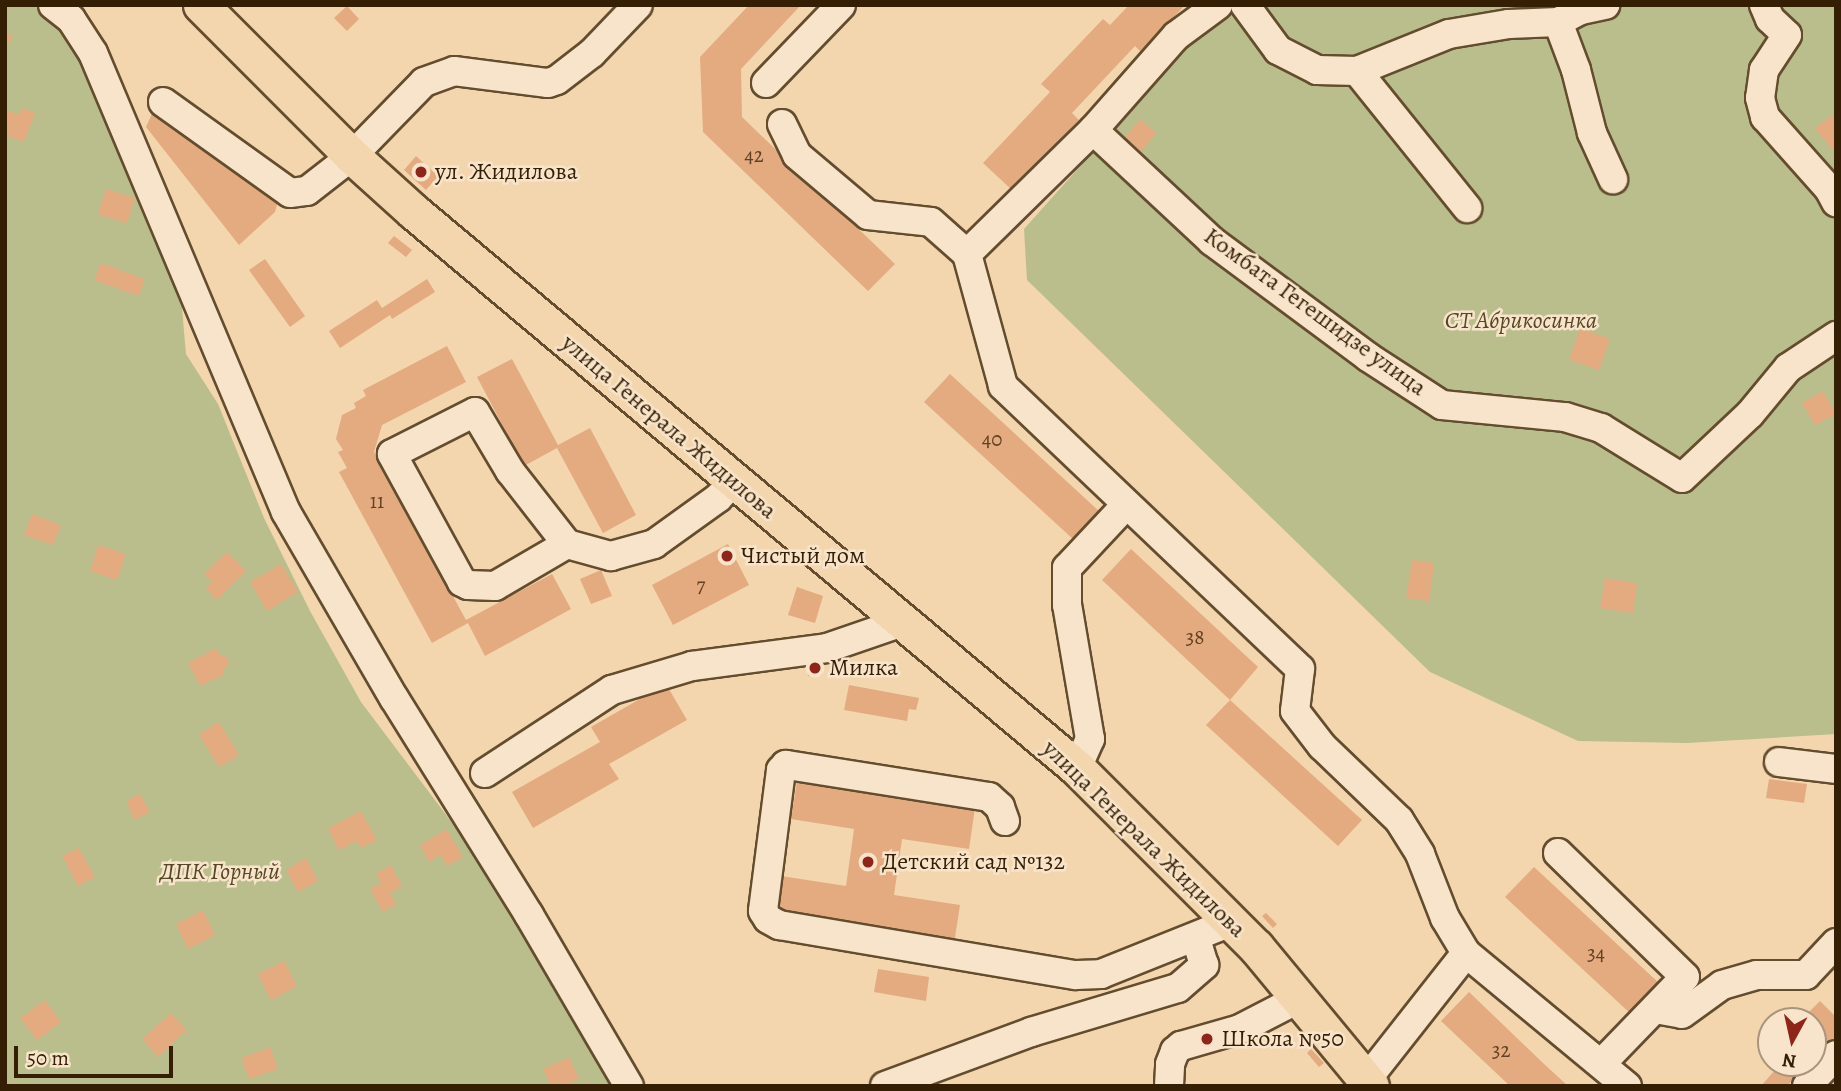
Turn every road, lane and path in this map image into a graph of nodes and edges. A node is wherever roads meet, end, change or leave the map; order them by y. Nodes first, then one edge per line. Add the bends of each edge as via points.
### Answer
1 (53, 5) edge
2 (201, 5) edge
3 (638, 5) edge
4 (841, 5) edge
5 (1218, 5) edge
6 (1245, 5) edge
7 (1605, 5) edge
8 (1764, 5) edge
9 (1558, 22) junction
10 (1357, 71) junction
11 (766, 83) dead end
12 (163, 102) dead end
13 (782, 124) dead end
14 (1093, 130) junction
15 (352, 156) junction
16 (1613, 179) dead end
17 (1836, 202) edge
18 (1467, 208) dead end
19 (967, 254) junction
20 (1836, 336) edge
21 (734, 481) junction
22 (1126, 505) junction
23 (567, 544) junction
24 (903, 622) junction
25 (1779, 762) dead end
26 (1077, 768) junction
27 (1836, 769) edge
28 (485, 773) dead end
29 (1005, 821) dead end
30 (1558, 853) dead end
31 (1231, 922) junction
32 (1196, 937) junction
33 (1836, 943) edge
34 (1466, 953) junction
35 (1806, 975) junction
36 (1836, 979) edge
37 (1300, 998) junction
38 (1655, 1009) junction
39 (1836, 1055) edge
40 (1601, 1064) junction
41 (1369, 1082) edge
42 (629, 1086) edge
43 (885, 1086) edge
44 (1169, 1086) edge
45 (1627, 1086) edge
46 (1807, 1086) edge

1 - 42 street via 71,19 93,52 286,512
2 - 15 main road, улица Генерала Жидилова
3 - 15 street via 592,53 557,80 548,83 454,71 424,82
4 - 11 street
5 - 14 street via 1176,36
6 - 10 street via 1278,50 1317,70
7 - 9 street
8 - 17 street via 1770,19 1787,35 1764,69 1760,98 1765,117 1829,188
9 - 10 street via 1449,34
9 - 16 street via 1592,133
10 - 18 street
12 - 15 street via 290,193 307,191
13 - 19 street via 797,155 868,215 931,222
14 - 19 street
14 - 20 street, Комбата Гегешидзе улица via 1212,241 1368,357 1442,405 1565,417 1601,428 1682,478 1750,414 1788,368
15 - 21 main road, улица Генерала Жидилова
19 - 22 street via 1003,386
21 - 23 street via 654,544 611,556
21 - 24 main road, улица Генерала Жидилова
22 - 26 street via 1068,568 1067,605 1090,739
22 - 34 street via 1300,669 1295,711 1322,746 1399,820
23 - 23 street via 510,471 475,412 392,454 462,582 495,586
24 - 26 main road, улица Генерала Жидилова
24 - 28 street via 827,649 692,666 612,690
25 - 27 street
26 - 31 main road, улица Генерала Жидилова
29 - 32 street via 1000,807 989,797 786,765 781,770 763,911 779,925 1076,975 1101,974
30 - 38 street via 1685,978
31 - 32 street
31 - 37 main road, улица Генерала Жидилова
32 - 43 street via 1204,965 1178,988 1031,1032
33 - 35 street
34 - 40 street
34 - 41 street
35 - 36 street via 1824,973
35 - 38 street via 1757,975 1722,985 1682,1014
37 - 41 main road, улица Генерала Жидилова
37 - 44 street via 1240,1029 1181,1046 1170,1065
38 - 40 street
39 - 46 street
40 - 45 street

